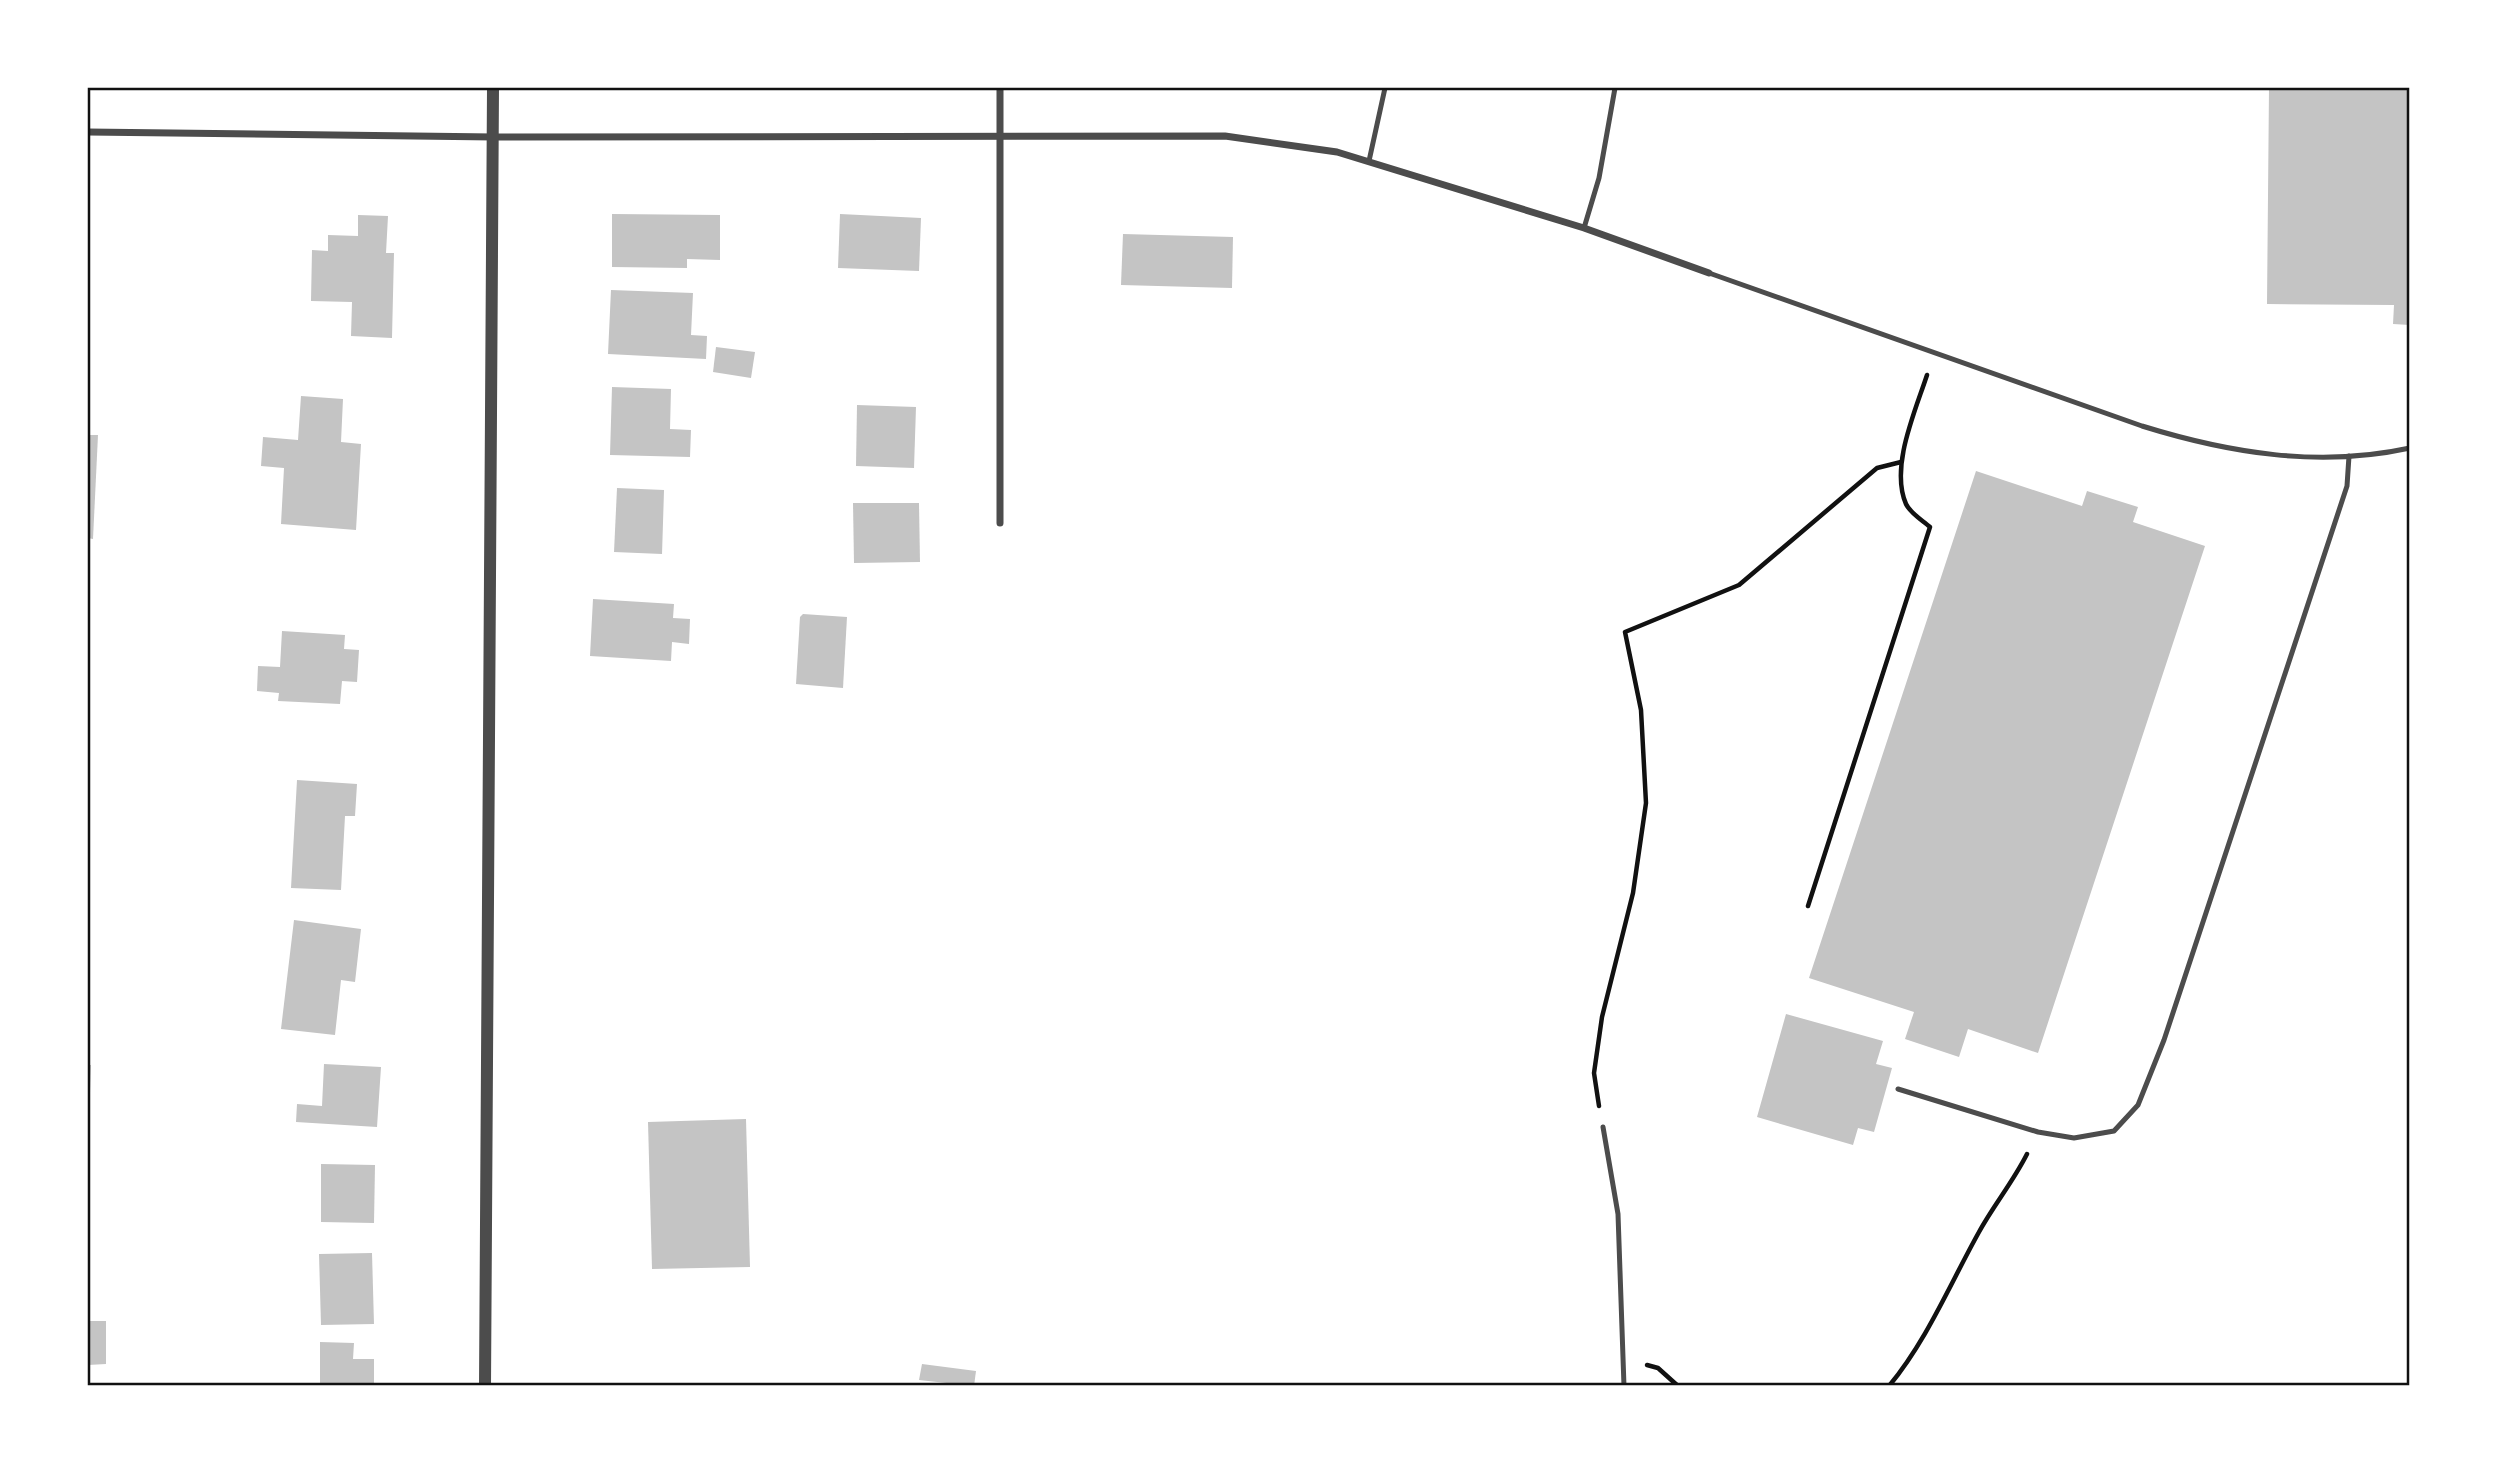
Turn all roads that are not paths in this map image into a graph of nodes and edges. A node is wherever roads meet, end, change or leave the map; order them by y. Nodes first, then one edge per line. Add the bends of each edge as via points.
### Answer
1 (493, 88) edge
2 (1000, 88) edge
3 (1385, 88) edge
4 (1615, 88) edge
5 (88, 132) edge
6 (999, 136) junction
7 (494, 137) junction
8 (1369, 161) junction
9 (1584, 228) junction
10 (1709, 274) joint
11 (2410, 449) edge
12 (2349, 456) junction
13 (1000, 523) dead end
14 (1898, 1089) dead end
15 (1602, 1127) road end
16 (485, 1385) edge
17 (1624, 1385) edge

1 - 7 street
2 - 6 street
3 - 8 lane
4 - 9 lane via 1599,178
5 - 7 street
6 - 7 street
6 - 8 street via 1225,136 1294,144
6 - 13 street
7 - 16 street
8 - 9 street
9 - 10 street
10 - 12 lane via 2143,426 2210,445 2278,456
11 - 12 lane
12 - 14 lane via 2343,500 2164,1040 2138,1105 2113,1131 2074,1138 2038,1132
15 - 17 lane via 1618,1214

